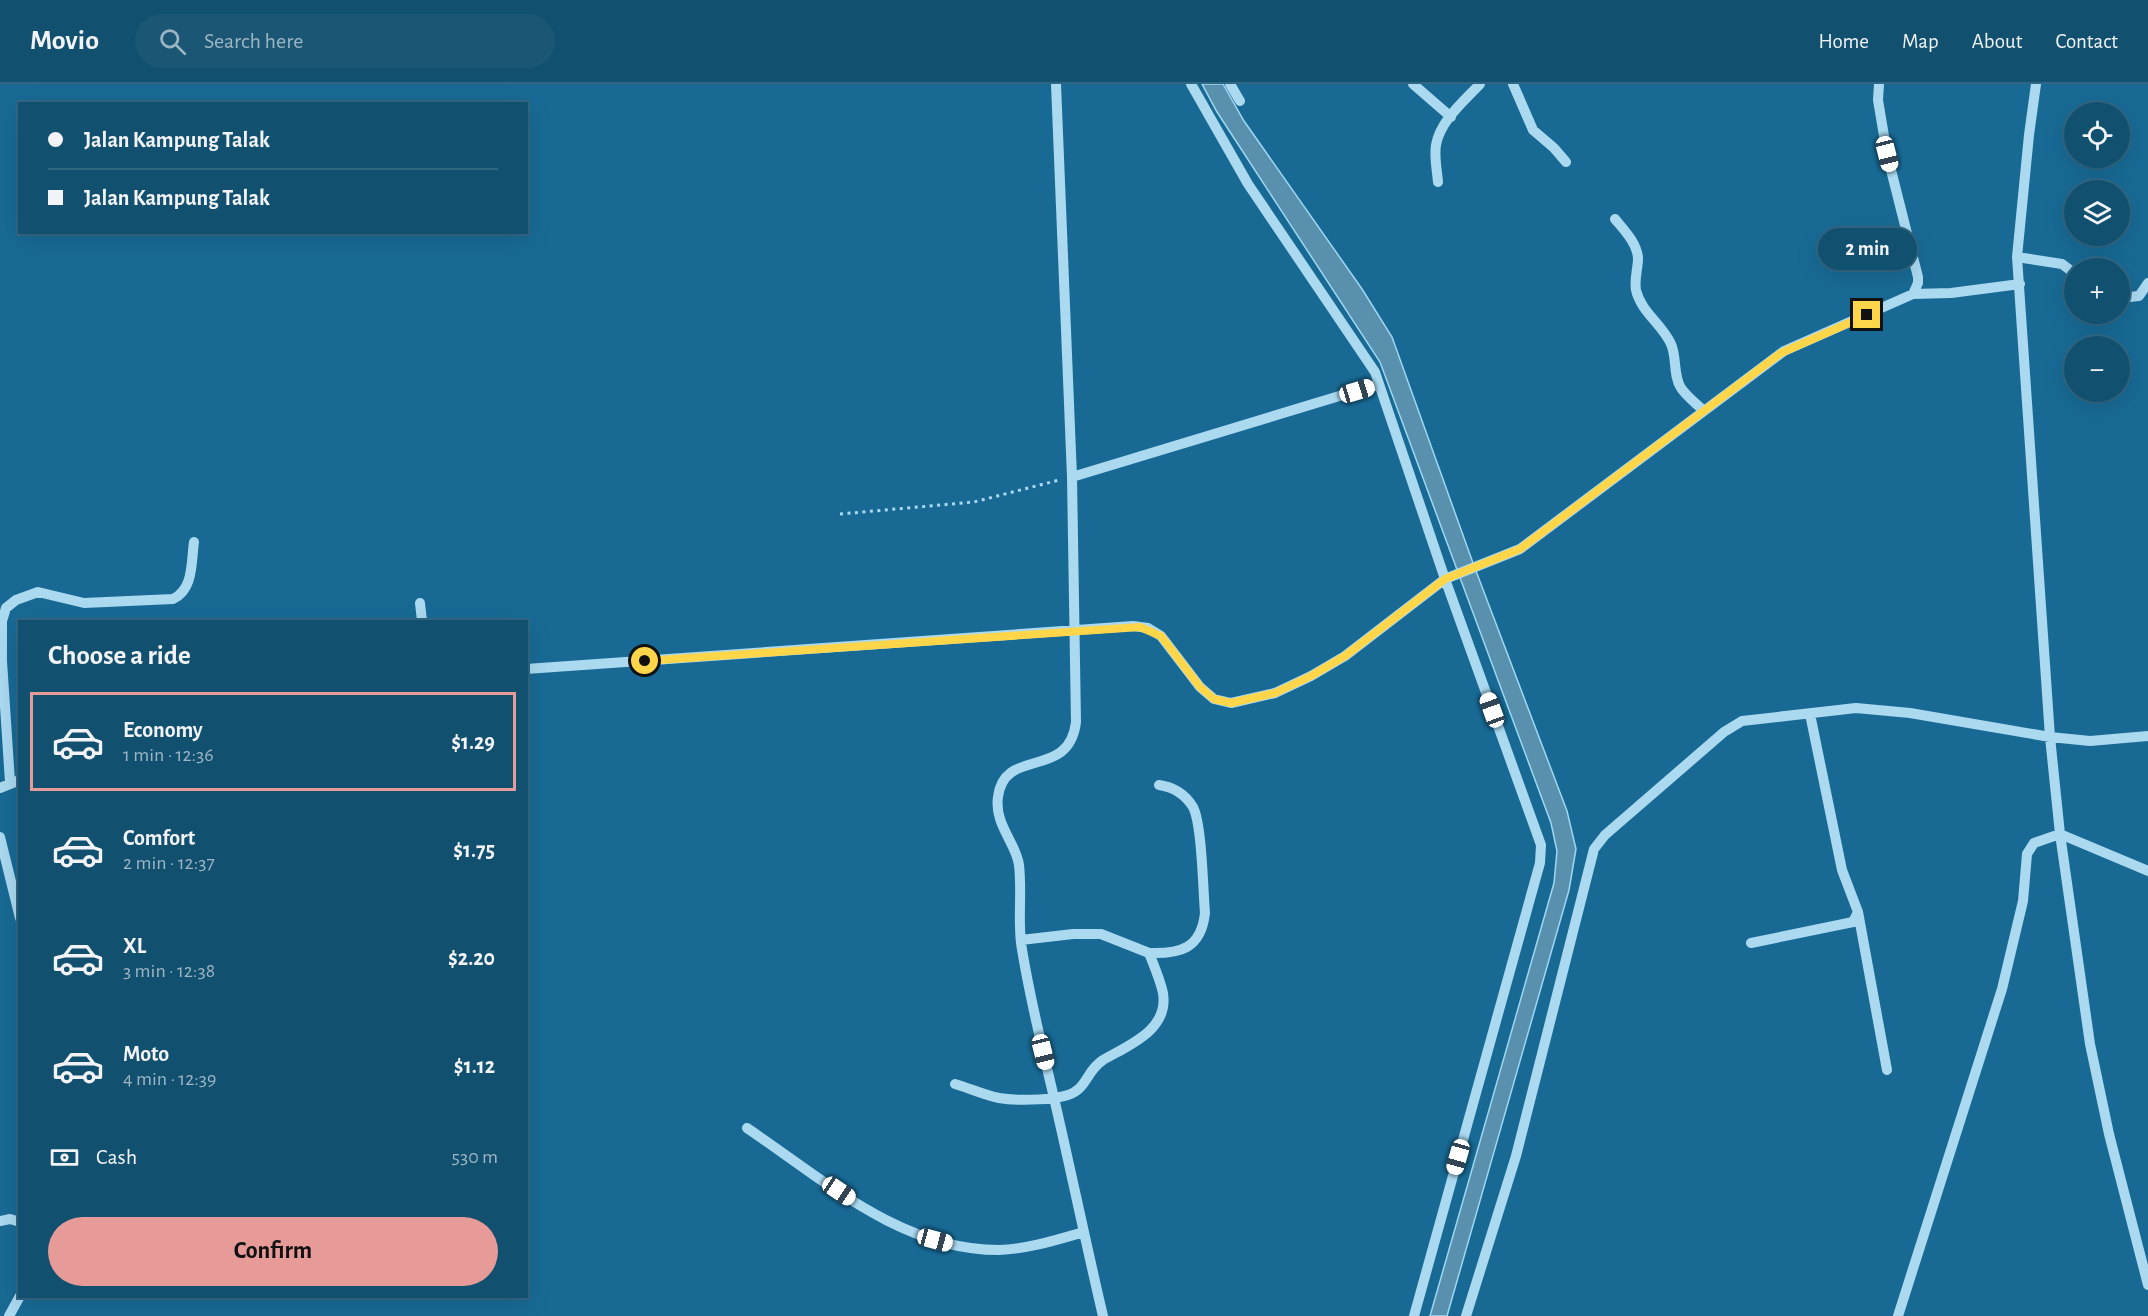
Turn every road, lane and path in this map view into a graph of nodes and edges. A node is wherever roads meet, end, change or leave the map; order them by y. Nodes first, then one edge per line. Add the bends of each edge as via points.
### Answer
1 (1056, 84) edge
2 (1191, 84) edge
3 (1230, 84) edge
4 (1413, 84) edge
5 (1480, 84) edge
6 (1513, 84) edge
7 (1879, 84) edge
8 (2036, 84) edge
9 (1240, 101) dead end
10 (1451, 117) junction
11 (1566, 162) dead end
12 (1438, 182) dead end
13 (1615, 219) dead end
14 (2017, 257) junction
15 (2064, 266) edge
16 (2148, 283) edge
17 (2020, 284) junction
18 (1913, 294) junction
19 (2130, 297) edge
20 (1379, 384) junction
21 (1704, 411) junction
22 (1072, 477) junction
23 (840, 514) dead end
24 (194, 542) dead end
25 (1450, 577) junction
26 (420, 603) dead end
27 (422, 620) edge
28 (1073, 630) junction
29 (528, 669) edge
30 (1810, 714) junction
31 (2148, 736) edge
32 (2050, 737) junction
33 (15, 782) edge
34 (1159, 785) dead end
35 (0, 788) edge
36 (2060, 834) junction
37 (0, 837) edge
38 (2148, 871) edge
39 (18, 910) edge
40 (1858, 912) junction
41 (1021, 940) junction
42 (1751, 943) dead end
43 (1149, 953) junction
44 (1887, 1070) dead end
45 (955, 1084) dead end
46 (1054, 1098) junction
47 (747, 1128) dead end
48 (0, 1221) edge
49 (18, 1221) edge
50 (1084, 1232) junction
51 (2148, 1285) edge
52 (19, 1298) edge
53 (9, 1316) edge
54 (1103, 1316) edge
55 (1414, 1316) edge
56 (1466, 1316) edge
57 (1898, 1316) edge

1 - 22 street
2 - 20 street via 1248,184 1373,368
3 - 9 street
4 - 10 street
5 - 10 street
6 - 11 street via 1533,130
7 - 18 street via 1887,154 1918,277
8 - 14 street
10 - 12 street via 1437,142
13 - 21 street via 1635,248 1636,291 1672,345 1680,387
14 - 15 street
14 - 17 street
16 - 19 street via 2139,296
17 - 18 street
17 - 32 street
18 - 21 street via 1781,353
20 - 22 street
20 - 25 street
21 - 25 street via 1520,549
22 - 23 path via 974,502
22 - 28 street
24 - 33 street via 188,586 173,599 84,603 38,592 6,608 2,621 2,661
25 - 28 street via 1345,656 1275,693 1240,702 1222,702 1206,694 1166,642 1148,628
25 - 55 street via 1539,840 1541,857
26 - 27 street
28 - 29 street
28 - 41 street via 1076,722 1070,743 1054,758 1018,768 1008,775 998,796 1004,831 1018,864
30 - 32 street via 1856,708 1910,713
30 - 40 street via 1842,870
30 - 56 street via 1730,726 1597,844 1516,1156
31 - 32 street via 2090,741
32 - 36 street
33 - 35 street
34 - 43 street via 1182,794 1196,814 1205,913 1204,925 1192,944 1171,953
36 - 38 street
36 - 51 street via 2090,1044
36 - 57 street via 2034,843 2027,854 2023,901 2002,989
37 - 39 street
40 - 42 street via 1853,922
40 - 44 street
41 - 43 street via 1101,934
41 - 46 street
43 - 46 street via 1163,992 1157,1023 1144,1036 1094,1067 1075,1092
45 - 46 street via 1000,1098
46 - 50 street
47 - 50 street via 876,1216 914,1234 956,1246 999,1250 1042,1245
48 - 49 street
50 - 54 street
52 - 53 street

